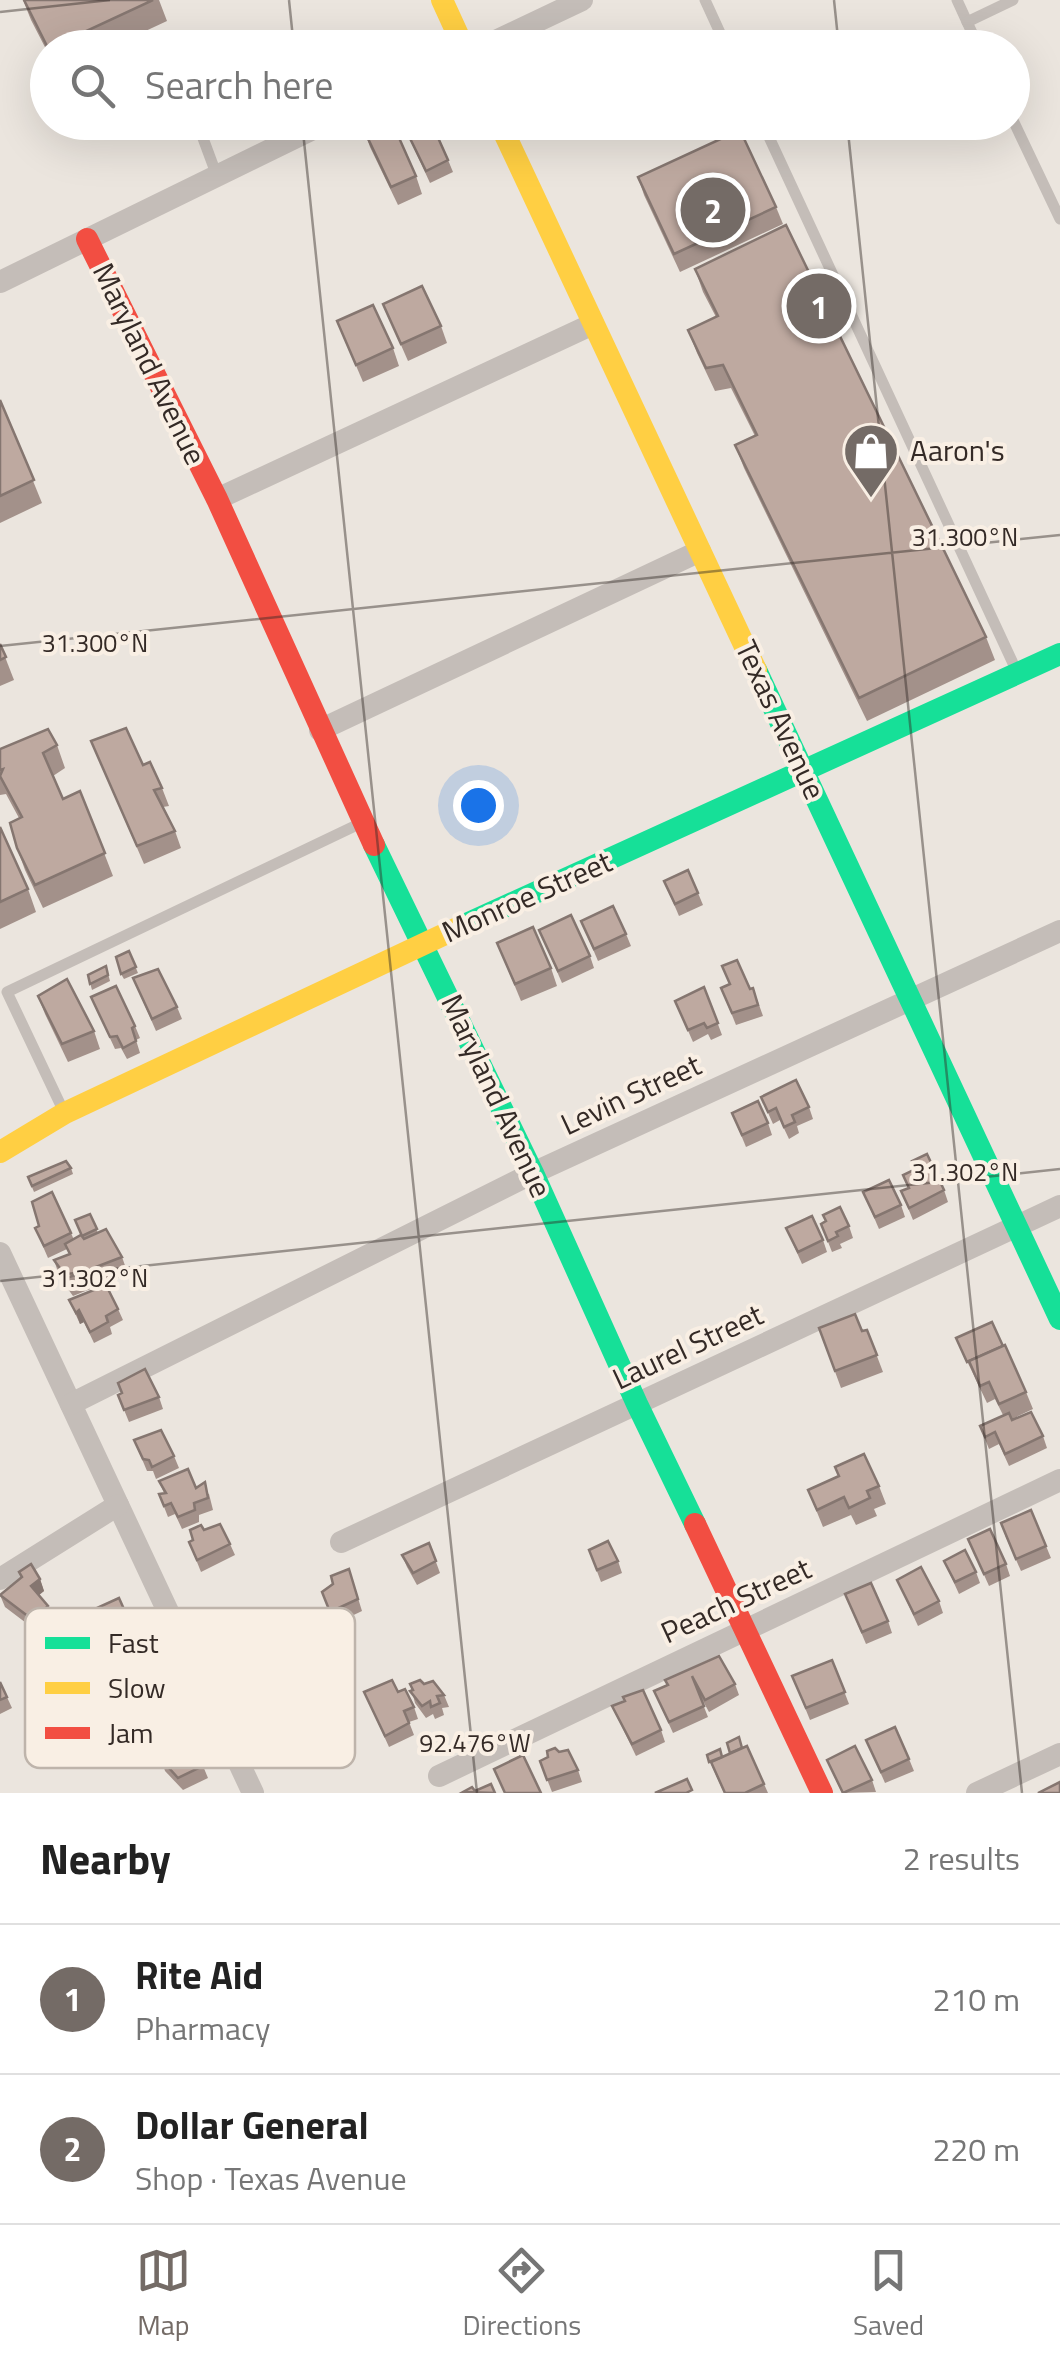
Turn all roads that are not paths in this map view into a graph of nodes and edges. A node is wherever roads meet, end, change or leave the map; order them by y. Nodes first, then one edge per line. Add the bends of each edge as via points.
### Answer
1 (442, 0) edge
2 (582, 0) edge
3 (706, 0) edge
4 (957, 0) edge
5 (1014, 0) edge
6 (967, 22) junction
7 (456, 30) edge
8 (519, 30) edge
9 (720, 30) edge
10 (971, 30) edge
11 (204, 140) edge
12 (290, 140) edge
13 (508, 140) edge
14 (770, 140) edge
15 (1022, 140) edge
16 (217, 176) junction
17 (1060, 219) edge
18 (87, 240) junction
19 (0, 282) edge
20 (593, 324) junction
21 (217, 500) junction
22 (700, 551) junction
23 (1060, 654) edge
24 (1018, 674) junction
25 (320, 730) junction
26 (804, 772) junction
27 (363, 822) junction
28 (1060, 930) edge
29 (423, 944) junction
30 (3, 993) edge
31 (912, 998) junction
32 (64, 1113) junction
33 (0, 1152) edge
34 (533, 1173) junction
35 (1060, 1206) edge
36 (1017, 1227) junction
37 (0, 1253) edge
38 (1060, 1318) edge
39 (71, 1404) junction
40 (638, 1404) junction
41 (1060, 1480) edge
42 (118, 1505) junction
43 (341, 1542) dead end
44 (0, 1579) edge
45 (166, 1608) edge
46 (748, 1630) junction
47 (1060, 1754) edge
48 (241, 1768) edge
49 (439, 1776) dead end
50 (253, 1793) edge
51 (822, 1793) edge
52 (978, 1793) edge

1 - 7 street
2 - 8 street
3 - 9 lane
4 - 6 lane
5 - 6 lane
6 - 10 lane
11 - 16 lane
12 - 16 street
13 - 20 street, Texas Avenue
14 - 24 lane
15 - 17 lane
16 - 18 street
18 - 19 street
18 - 21 street, Maryland Avenue
20 - 21 street
20 - 22 street, Texas Avenue
21 - 25 street, Maryland Avenue
22 - 25 street
22 - 26 street, Texas Avenue
23 - 24 street, Monroe Street
24 - 26 street, Monroe Street
25 - 27 street, Maryland Avenue
26 - 29 street, Monroe Street
26 - 31 street, Texas Avenue
27 - 29 street, Maryland Avenue
27 - 30 lane
28 - 31 street, Levin Street
29 - 32 street, Monroe Street
29 - 34 street, Maryland Avenue
30 - 32 lane
31 - 34 street, Levin Street
31 - 36 street, Texas Avenue
32 - 33 street, Monroe Street
34 - 39 street, Levin Street
34 - 40 street, Maryland Avenue
35 - 36 street, Laurel Street
36 - 38 street, Texas Avenue
36 - 40 street, Laurel Street
37 - 39 street
39 - 42 street
40 - 43 street, Laurel Street
40 - 46 street, Maryland Avenue
41 - 46 street, Peach Street
42 - 44 street
42 - 45 street
46 - 49 street, Peach Street
46 - 51 street, Maryland Avenue
47 - 52 street
48 - 50 street

